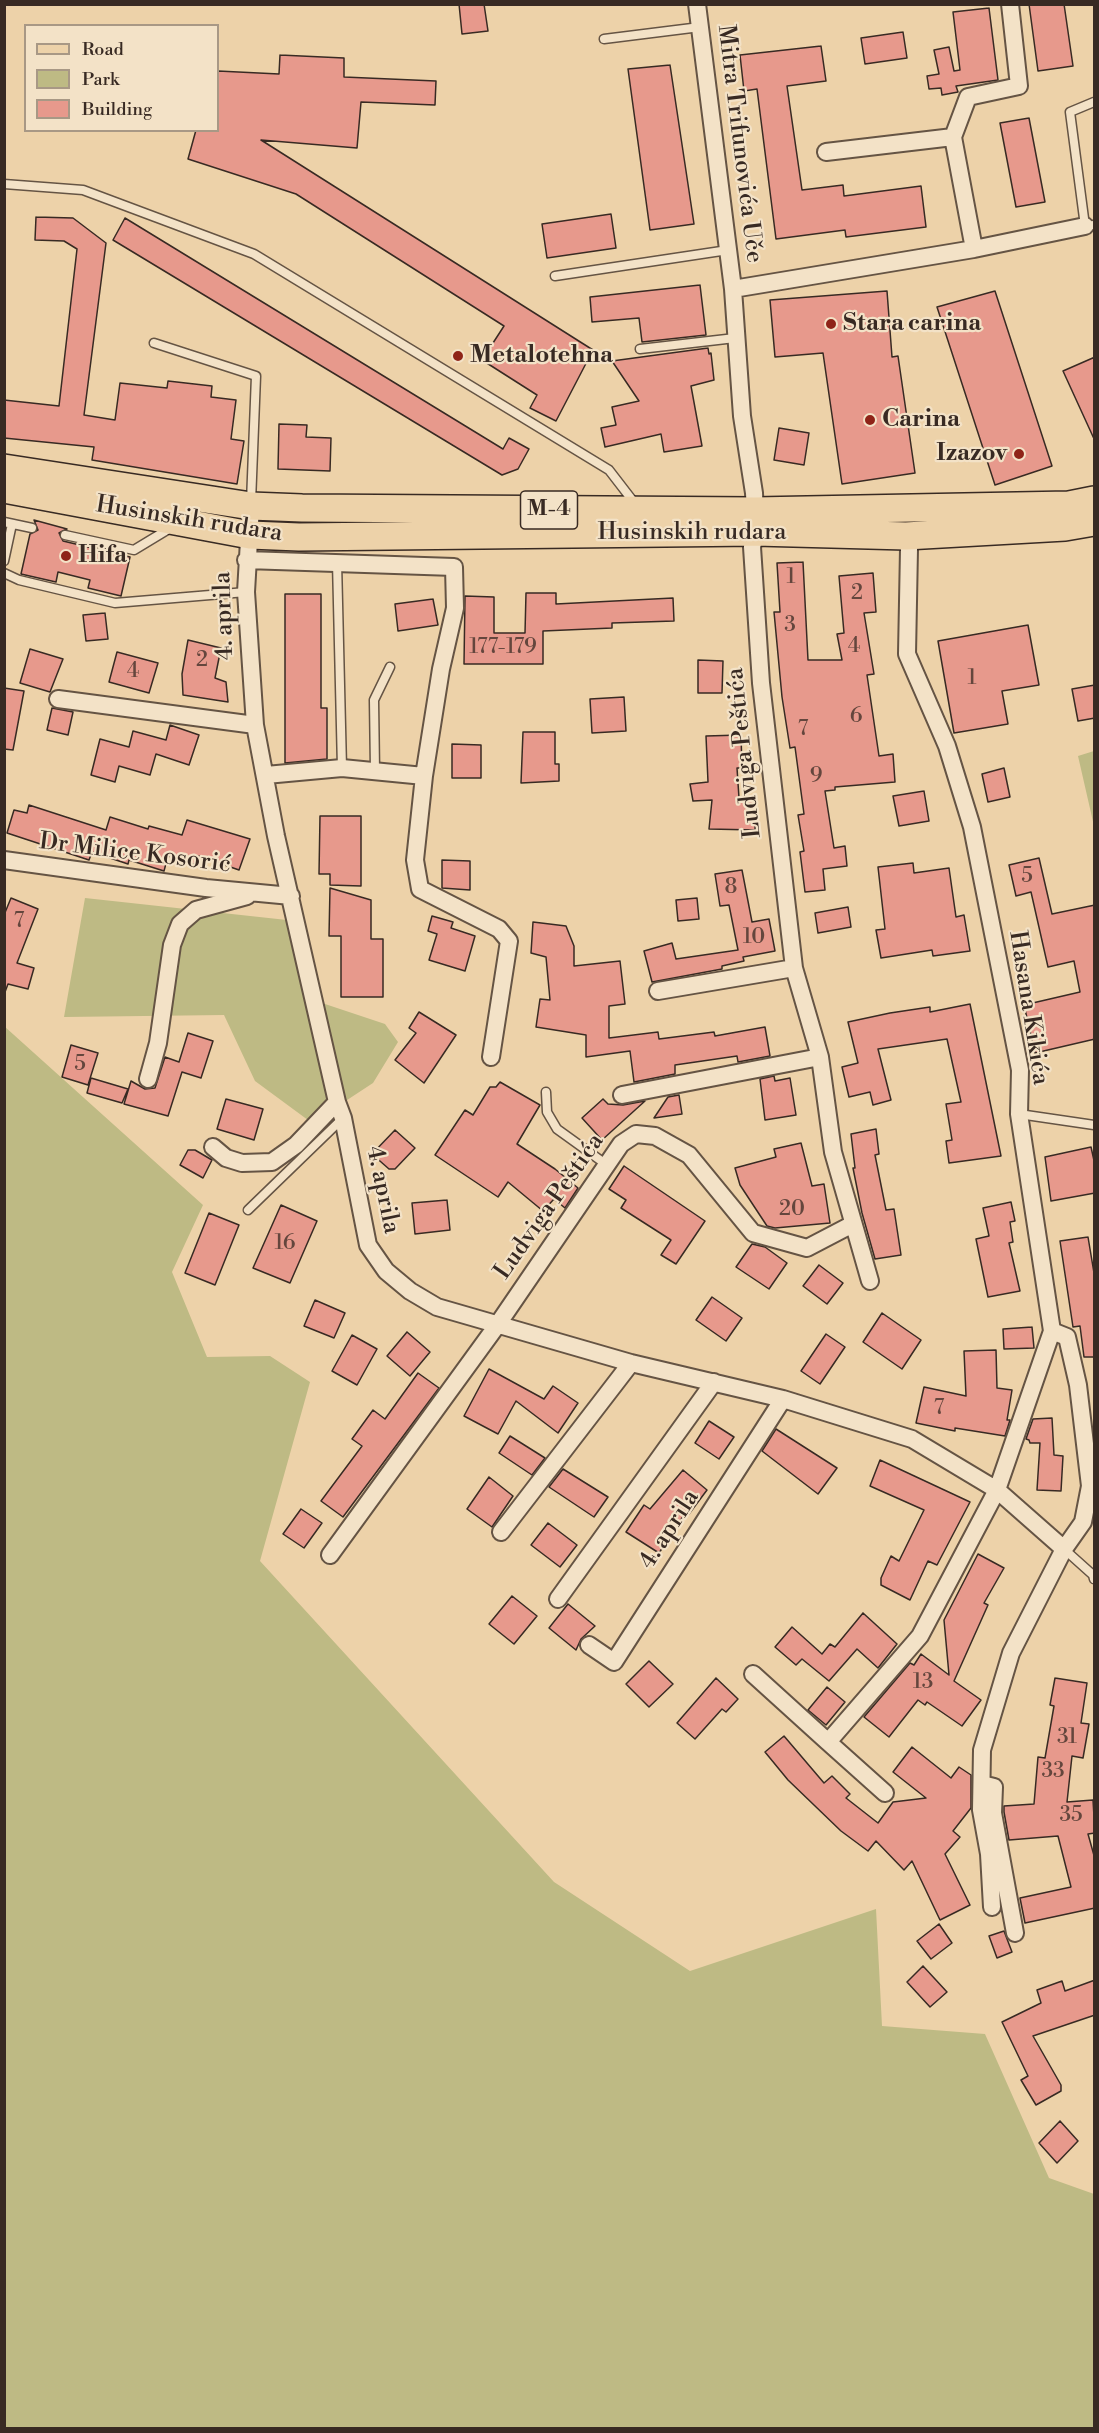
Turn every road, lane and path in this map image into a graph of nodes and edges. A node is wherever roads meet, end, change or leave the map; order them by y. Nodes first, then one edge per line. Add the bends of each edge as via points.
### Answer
1 (697, 4) edge
2 (1010, 4) edge
3 (700, 27) junction
4 (604, 39) dead end
5 (1095, 102) edge
6 (953, 137) junction
7 (826, 152) dead end
8 (4, 184) edge
9 (1090, 226) edge
10 (974, 249) junction
11 (728, 250) junction
12 (555, 276) dead end
13 (734, 290) junction
14 (735, 338) junction
15 (154, 343) dead end
16 (640, 349) dead end
17 (4, 468) edge
18 (4, 489) edge
19 (1095, 500) edge
20 (251, 506) junction
21 (640, 511) junction
22 (183, 521) junction
23 (755, 521) junction
24 (1095, 522) edge
25 (8, 523) edge
26 (32, 528) dead end
27 (66, 535) dead end
28 (906, 536) junction
29 (248, 547) junction
30 (4, 561) edge
31 (337, 562) junction
32 (4, 573) edge
33 (246, 592) junction
34 (390, 667) dead end
35 (58, 699) dead end
36 (255, 724) junction
37 (342, 768) junction
38 (375, 771) junction
39 (266, 774) junction
40 (424, 776) junction
41 (4, 860) edge
42 (259, 893) junction
43 (291, 896) junction
44 (794, 968) junction
45 (658, 991) dead end
46 (491, 1057) dead end
47 (820, 1057) junction
48 (148, 1079) dead end
49 (546, 1092) dead end
50 (622, 1095) dead end
51 (340, 1110) junction
52 (1019, 1114) junction
53 (1095, 1125) edge
54 (213, 1147) dead end
55 (608, 1165) junction
56 (248, 1210) dead end
57 (853, 1224) junction
58 (870, 1281) dead end
59 (498, 1324) junction
60 (1052, 1331) junction
61 (631, 1363) junction
62 (714, 1382) junction
63 (783, 1400) junction
64 (997, 1490) junction
65 (501, 1532) dead end
66 (1064, 1549) junction
67 (330, 1555) dead end
68 (1094, 1576) edge
69 (558, 1599) dead end
70 (589, 1645) dead end
71 (753, 1674) dead end
72 (828, 1742) junction
73 (982, 1784) junction
74 (885, 1793) dead end
75 (992, 1907) dead end
76 (1015, 1933) dead end

1 - 3 street, Mitra Trifunovića Uče
2 - 6 street via 1019,86 968,97
3 - 4 lane
3 - 11 street, Mitra Trifunovića Uče
5 - 9 lane via 1070,112
6 - 7 street
6 - 10 street
8 - 21 lane via 83,190 254,254 609,470
9 - 10 street, Mitra Trifunovića Uče
10 - 13 street, Mitra Trifunovića Uče
11 - 12 lane
11 - 13 street, Mitra Trifunovića Uče
13 - 14 street, Mitra Trifunovića Uče
14 - 16 lane
14 - 23 street, Mitra Trifunovića Uče
15 - 20 lane via 256,375
17 - 20 main road, Husinskih rudara / M-4
18 - 22 main road, Husinskih rudara / M-4
19 - 23 main road, Husinskih rudara / M-4 via 1069,505
20 - 21 main road, Husinskih rudara / M-4
20 - 29 street, 4. aprila
21 - 23 main road, Husinskih rudara / M-4
22 - 27 lane via 134,550
22 - 29 main road, Husinskih rudara / M-4
23 - 28 main road, Husinskih rudara / M-4
23 - 29 main road, Husinskih rudara / M-4 via 299,537
23 - 44 street, Ludviga Peštića via 752,547 761,683
24 - 28 main road, Husinskih rudara / M-4
25 - 26 lane
25 - 30 lane
28 - 52 street, Hasana Kikića via 907,654 947,746 972,827 1020,1070
29 - 31 street, Husinskih rudara
29 - 33 street, 4. aprila
31 - 37 lane
31 - 40 street, Husinskih rudara via 454,567 455,608
32 - 33 lane via 115,603
33 - 36 street, 4. aprila
34 - 38 lane via 374,700
35 - 36 street
36 - 39 street, 4. aprila
37 - 38 street
37 - 39 street
38 - 40 street
39 - 43 street, 4. aprila
40 - 46 street, Husinskih rudara via 415,860 420,889 499,929 509,941
41 - 42 street, Dr Milice Kosorić
42 - 43 street, Dr Milice Kosorić
42 - 48 street, Dr Milice Kosorić via 196,910 180,924 172,945 158,1043
43 - 51 street, 4. aprila
44 - 45 street
44 - 47 street, Ludviga Peštića
47 - 50 street
47 - 57 street, Ludviga Peštića via 833,1152
49 - 55 lane via 547,1112 557,1129
51 - 54 street via 272,1162 242,1163 226,1158
51 - 56 lane
51 - 59 street, 4. aprila via 368,1245 386,1272 437,1307
52 - 53 lane
52 - 60 street, Hasana Kikića
55 - 57 street, Ludviga Peštića via 621,1144 636,1134 655,1136 689,1155 753,1233 807,1248
55 - 59 street, Ludviga Peštića
57 - 58 street, Ludviga Peštića
59 - 61 street, 4. aprila
59 - 67 street, Ludviga Peštića
60 - 64 street, Hasana Kikića
60 - 66 street via 1067,1337 1078,1384 1090,1486 1083,1522
61 - 62 street, 4. aprila
61 - 65 street
62 - 63 street, 4. aprila
62 - 69 street, 4. aprila
63 - 64 street, 4. aprila via 912,1439
63 - 70 street, 4. aprila via 614,1662
64 - 66 street, 4. aprila
64 - 72 street via 920,1636
66 - 68 lane, 4. aprila
66 - 73 street via 1011,1653 982,1750
71 - 72 street
72 - 74 street
73 - 75 street via 981,1810
73 - 76 street via 994,1787 993,1813

